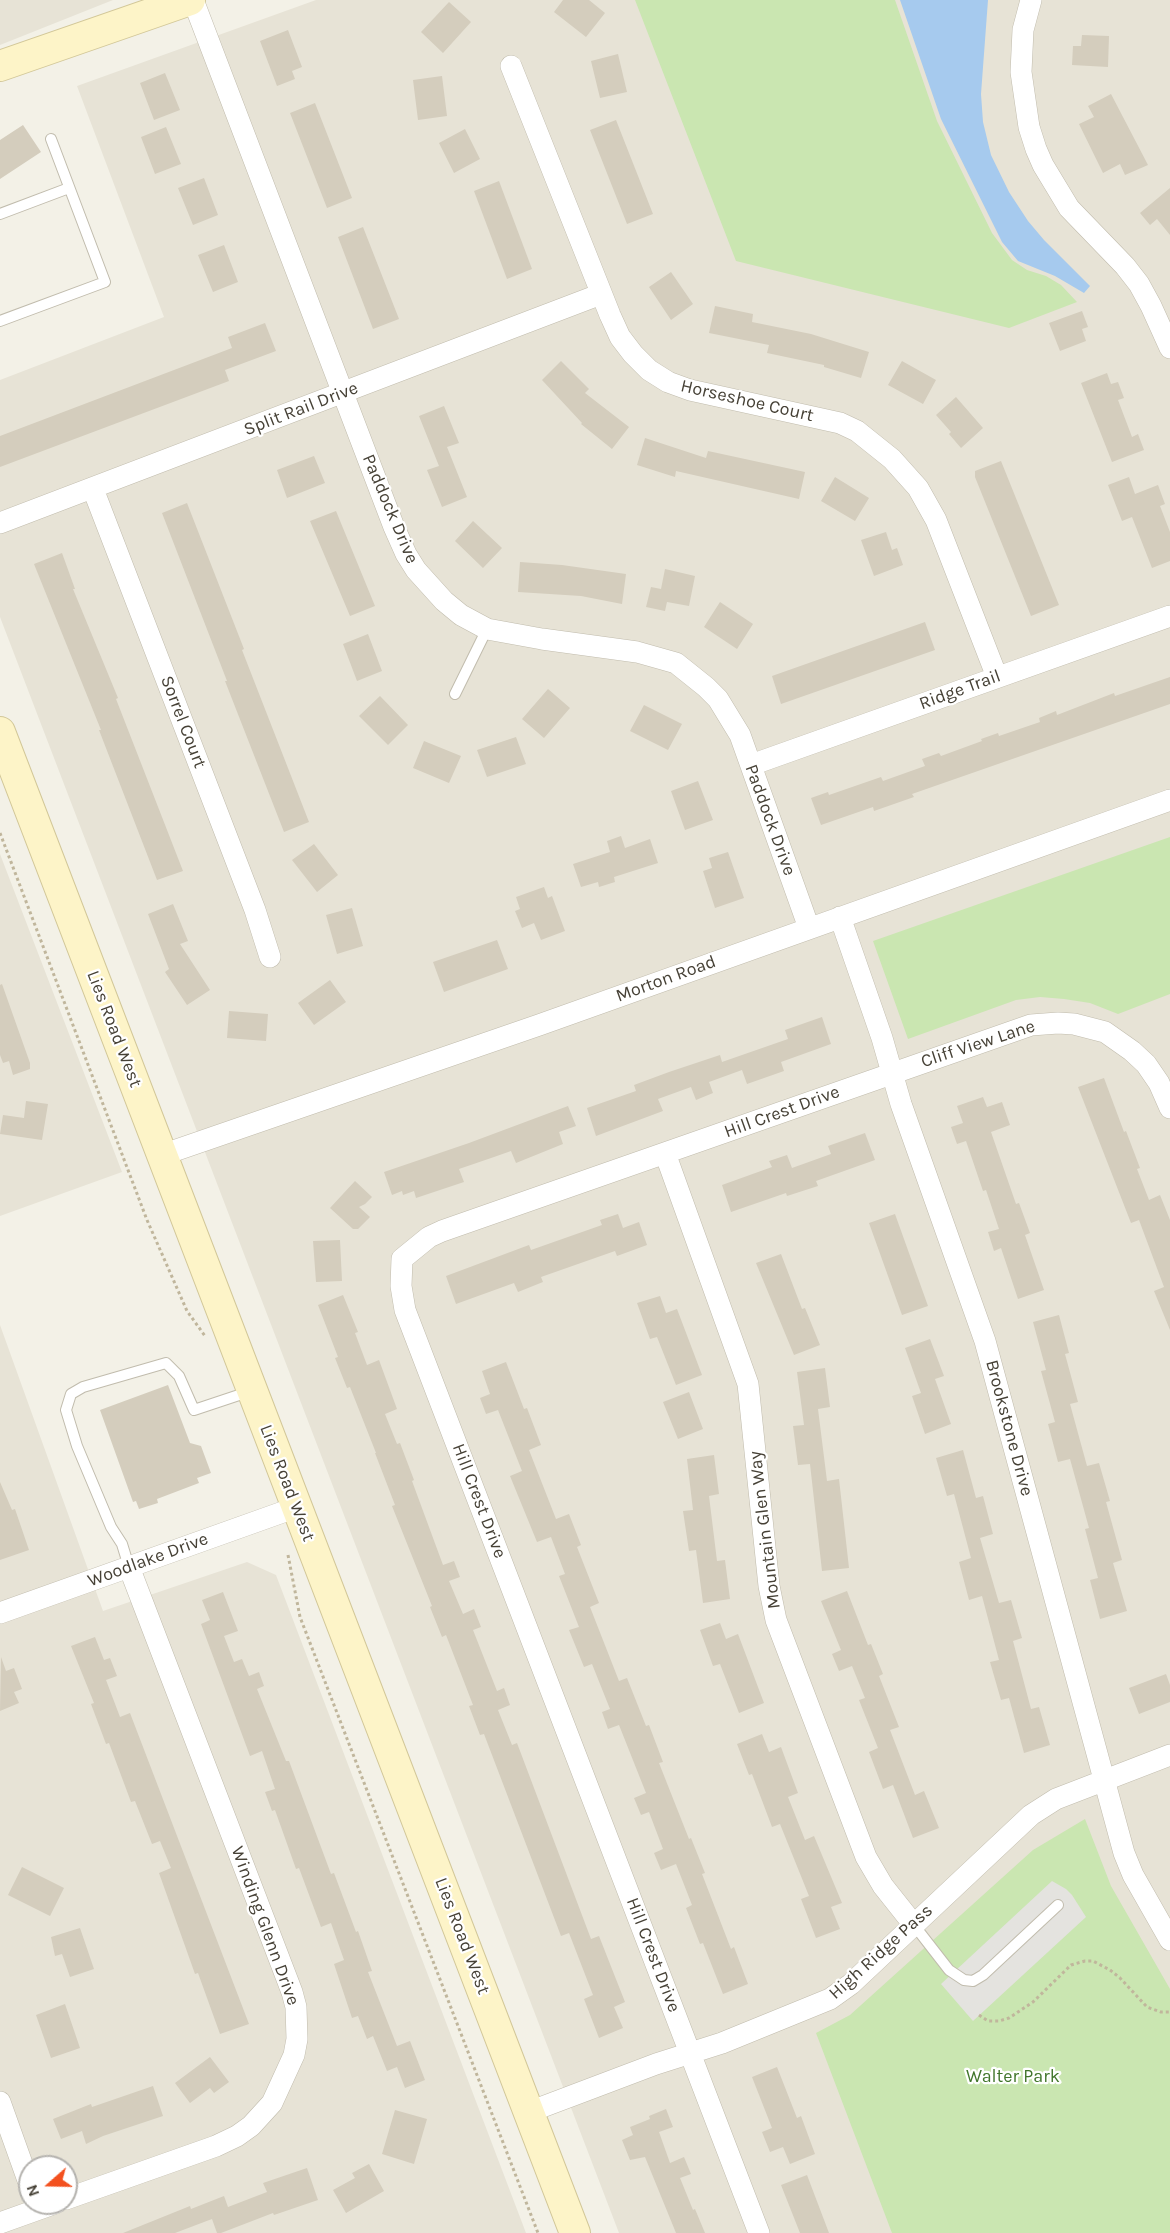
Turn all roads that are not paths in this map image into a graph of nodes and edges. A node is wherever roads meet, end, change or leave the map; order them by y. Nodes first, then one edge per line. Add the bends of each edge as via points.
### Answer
1 (192, 0) edge
2 (1031, 0) edge
3 (0, 66) edge
4 (511, 66) dead end
5 (51, 139) dead end
6 (69, 188) junction
7 (0, 214) edge
8 (601, 294) junction
9 (0, 321) edge
10 (1169, 340) edge
11 (343, 392) junction
12 (93, 489) junction
13 (0, 523) edge
14 (1170, 616) edge
15 (487, 629) junction
16 (997, 677) junction
17 (455, 694) dead end
18 (0, 732) edge
19 (751, 765) junction
20 (1170, 800) edge
21 (840, 917) junction
22 (809, 927) junction
23 (270, 957) dead end
24 (892, 1072) junction
25 (1170, 1108) edge
26 (665, 1153) junction
27 (162, 1155) junction
28 (252, 1390) junction
29 (297, 1507) junction
30 (129, 1567) junction
31 (0, 1613) edge
32 (1170, 1755) edge
33 (1104, 1780) junction
34 (1058, 1905) dead end
35 (914, 1925) junction
36 (1170, 1940) edge
37 (690, 2053) junction
38 (0, 2102) edge
39 (529, 2112) junction
40 (19, 2155) edge
41 (78, 2195) edge
42 (19, 2215) edge
43 (0, 2223) edge
44 (575, 2233) edge
45 (759, 2233) edge

1 - 3 street
1 - 11 street, Paddock Drive
2 - 10 street via 1023,30 1021,72 1036,149 1070,208 1139,284
4 - 8 street, Horseshoe Court
5 - 6 lane
6 - 7 lane
6 - 9 lane via 105,282
8 - 11 street, Split Rail Drive
8 - 16 street, Horseshoe Court via 620,337 649,370 668,382 705,394 840,423 857,431 898,465 918,488 936,520
11 - 12 street, Split Rail Drive
11 - 15 street, Paddock Drive via 406,554 444,601
12 - 13 street, Split Rail Drive
12 - 23 street, Sorrel Court
14 - 16 street, Ridge Trail
15 - 17 lane
15 - 19 street, Paddock Drive via 622,649 676,663 718,699 740,735
16 - 19 street, Ridge Trail
18 - 27 street, Lies Road West
19 - 22 street, Paddock Drive
20 - 21 street, Morton Road
21 - 22 street, Morton Road
21 - 24 street, Brookstone Drive
22 - 27 street, Morton Road
24 - 25 street, Cliff View Lane via 1031,1024 1074,1024 1105,1032 1132,1050 1159,1083
24 - 26 street, Hill Crest Drive
24 - 33 street, Brookstone Drive via 985,1341
26 - 35 street, Mountain Glen Way via 748,1384 776,1620 866,1857
26 - 37 street, Hill Crest Drive via 429,1237 402,1259 401,1286 405,1310
27 - 28 street, Lies Road West
28 - 29 street, Lies Road West
28 - 30 lane via 194,1410 178,1376 166,1363 71,1394 66,1410 77,1446
29 - 30 street, Woodlake Drive
29 - 39 street, Lies Road West
30 - 31 street, Woodlake Drive
30 - 41 street, Winding Glenn Drive via 292,1992 297,2039 294,2055 272,2103 237,2136
32 - 33 street, High Ridge Pass
33 - 35 street, High Ridge Pass via 1056,1799 1031,1815
33 - 36 street, Brookstone Drive via 1128,1864
34 - 35 lane via 973,1981 949,1971
35 - 37 street, High Ridge Pass via 830,2000
37 - 39 street, High Ridge Pass
37 - 45 street, Hill Crest Drive
38 - 40 street
39 - 44 street, Lies Road West
42 - 43 street

